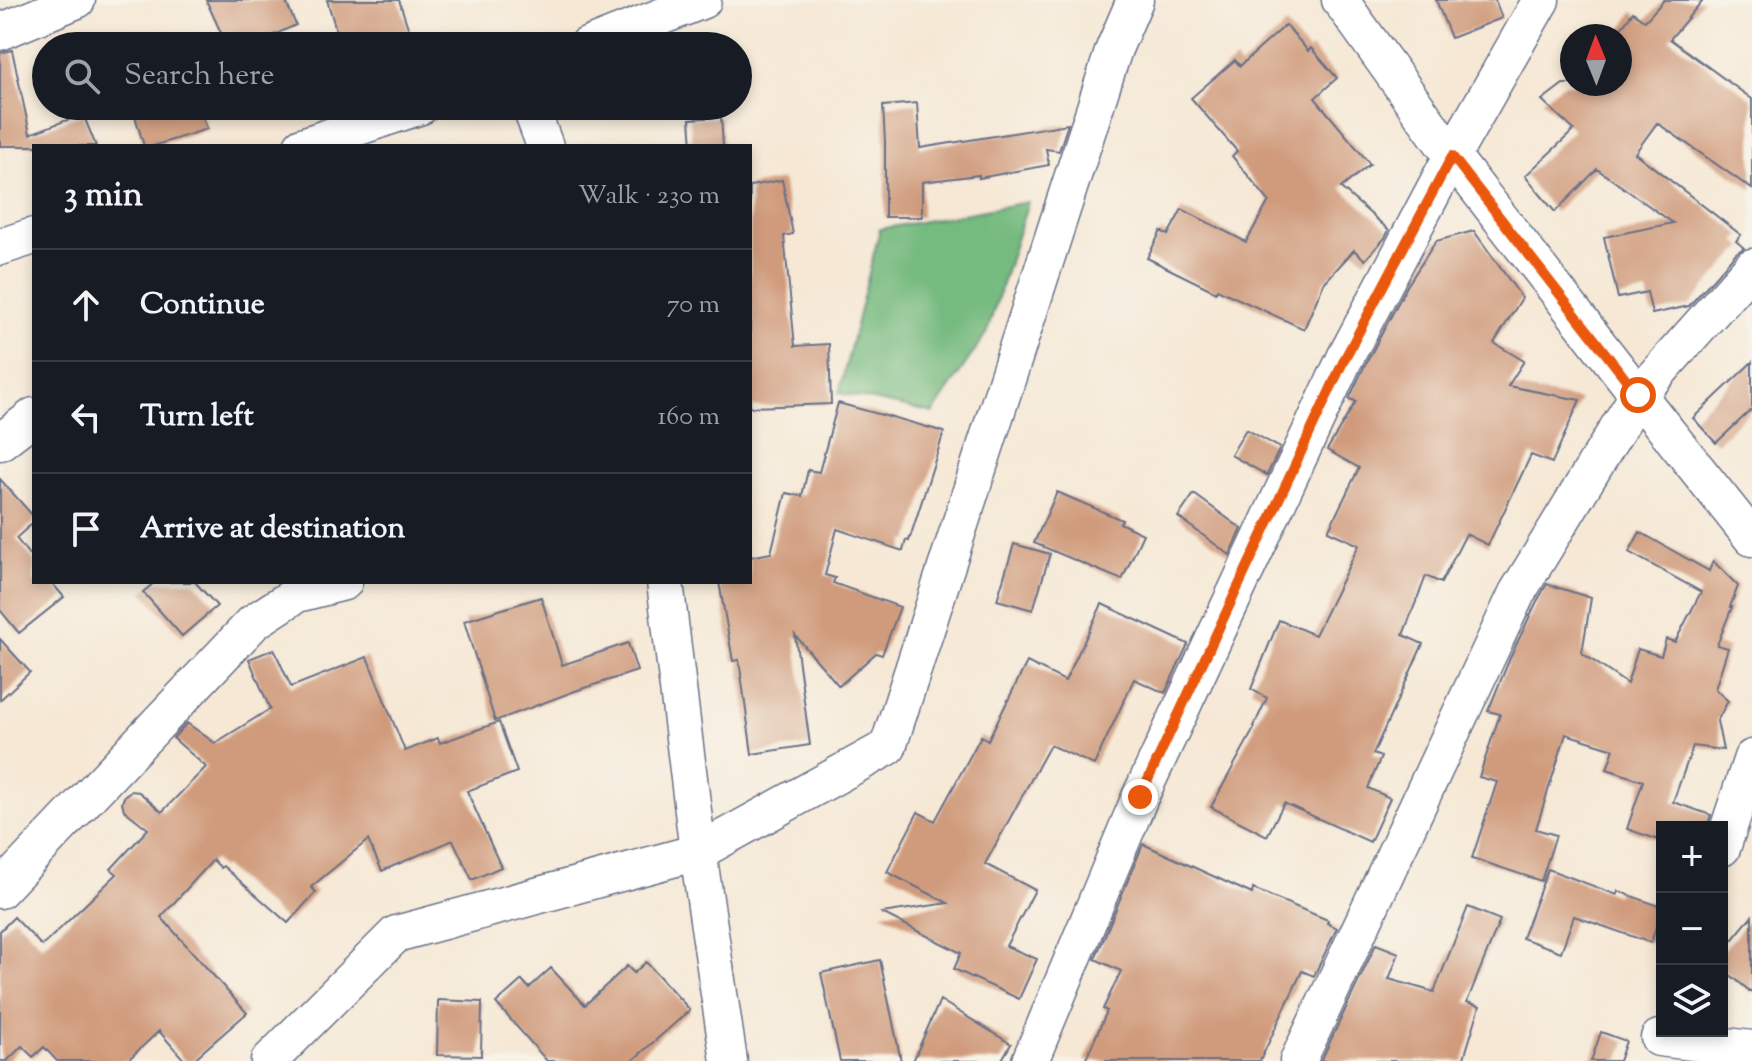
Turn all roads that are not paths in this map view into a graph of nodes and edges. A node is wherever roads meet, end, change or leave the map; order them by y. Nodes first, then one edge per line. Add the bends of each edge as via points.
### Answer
1 (77, 0) edge
2 (703, 0) edge
3 (1135, 0) edge
4 (1340, 0) edge
5 (1541, 0) edge
6 (0, 32) edge
7 (622, 32) edge
8 (379, 120) edge
9 (535, 120) edge
10 (308, 144) edge
11 (544, 144) edge
12 (1452, 156) junction
13 (32, 237) edge
14 (0, 247) edge
15 (1752, 267) edge
16 (1638, 395) junction
17 (32, 418) edge
18 (0, 442) edge
19 (1752, 538) edge
20 (336, 584) edge
21 (665, 584) edge
22 (1752, 758) edge
23 (1728, 830) edge
24 (698, 852) junction
25 (0, 890) edge
26 (1657, 1043) edge
27 (1752, 1049) edge
28 (269, 1061) edge
29 (729, 1061) edge
30 (1030, 1061) edge
31 (1298, 1061) edge

1 - 6 street
2 - 7 street
3 - 24 street via 1114,49 888,747
4 - 12 street
5 - 12 street
8 - 10 street
9 - 11 street
12 - 16 street
12 - 30 street via 1325,400 1140,797
13 - 14 street
15 - 16 street
16 - 19 street
16 - 31 street via 1517,593
17 - 18 street
20 - 25 street via 297,594 254,622
21 - 24 street
22 - 23 street
24 - 28 street via 396,934
24 - 29 street
26 - 27 street

